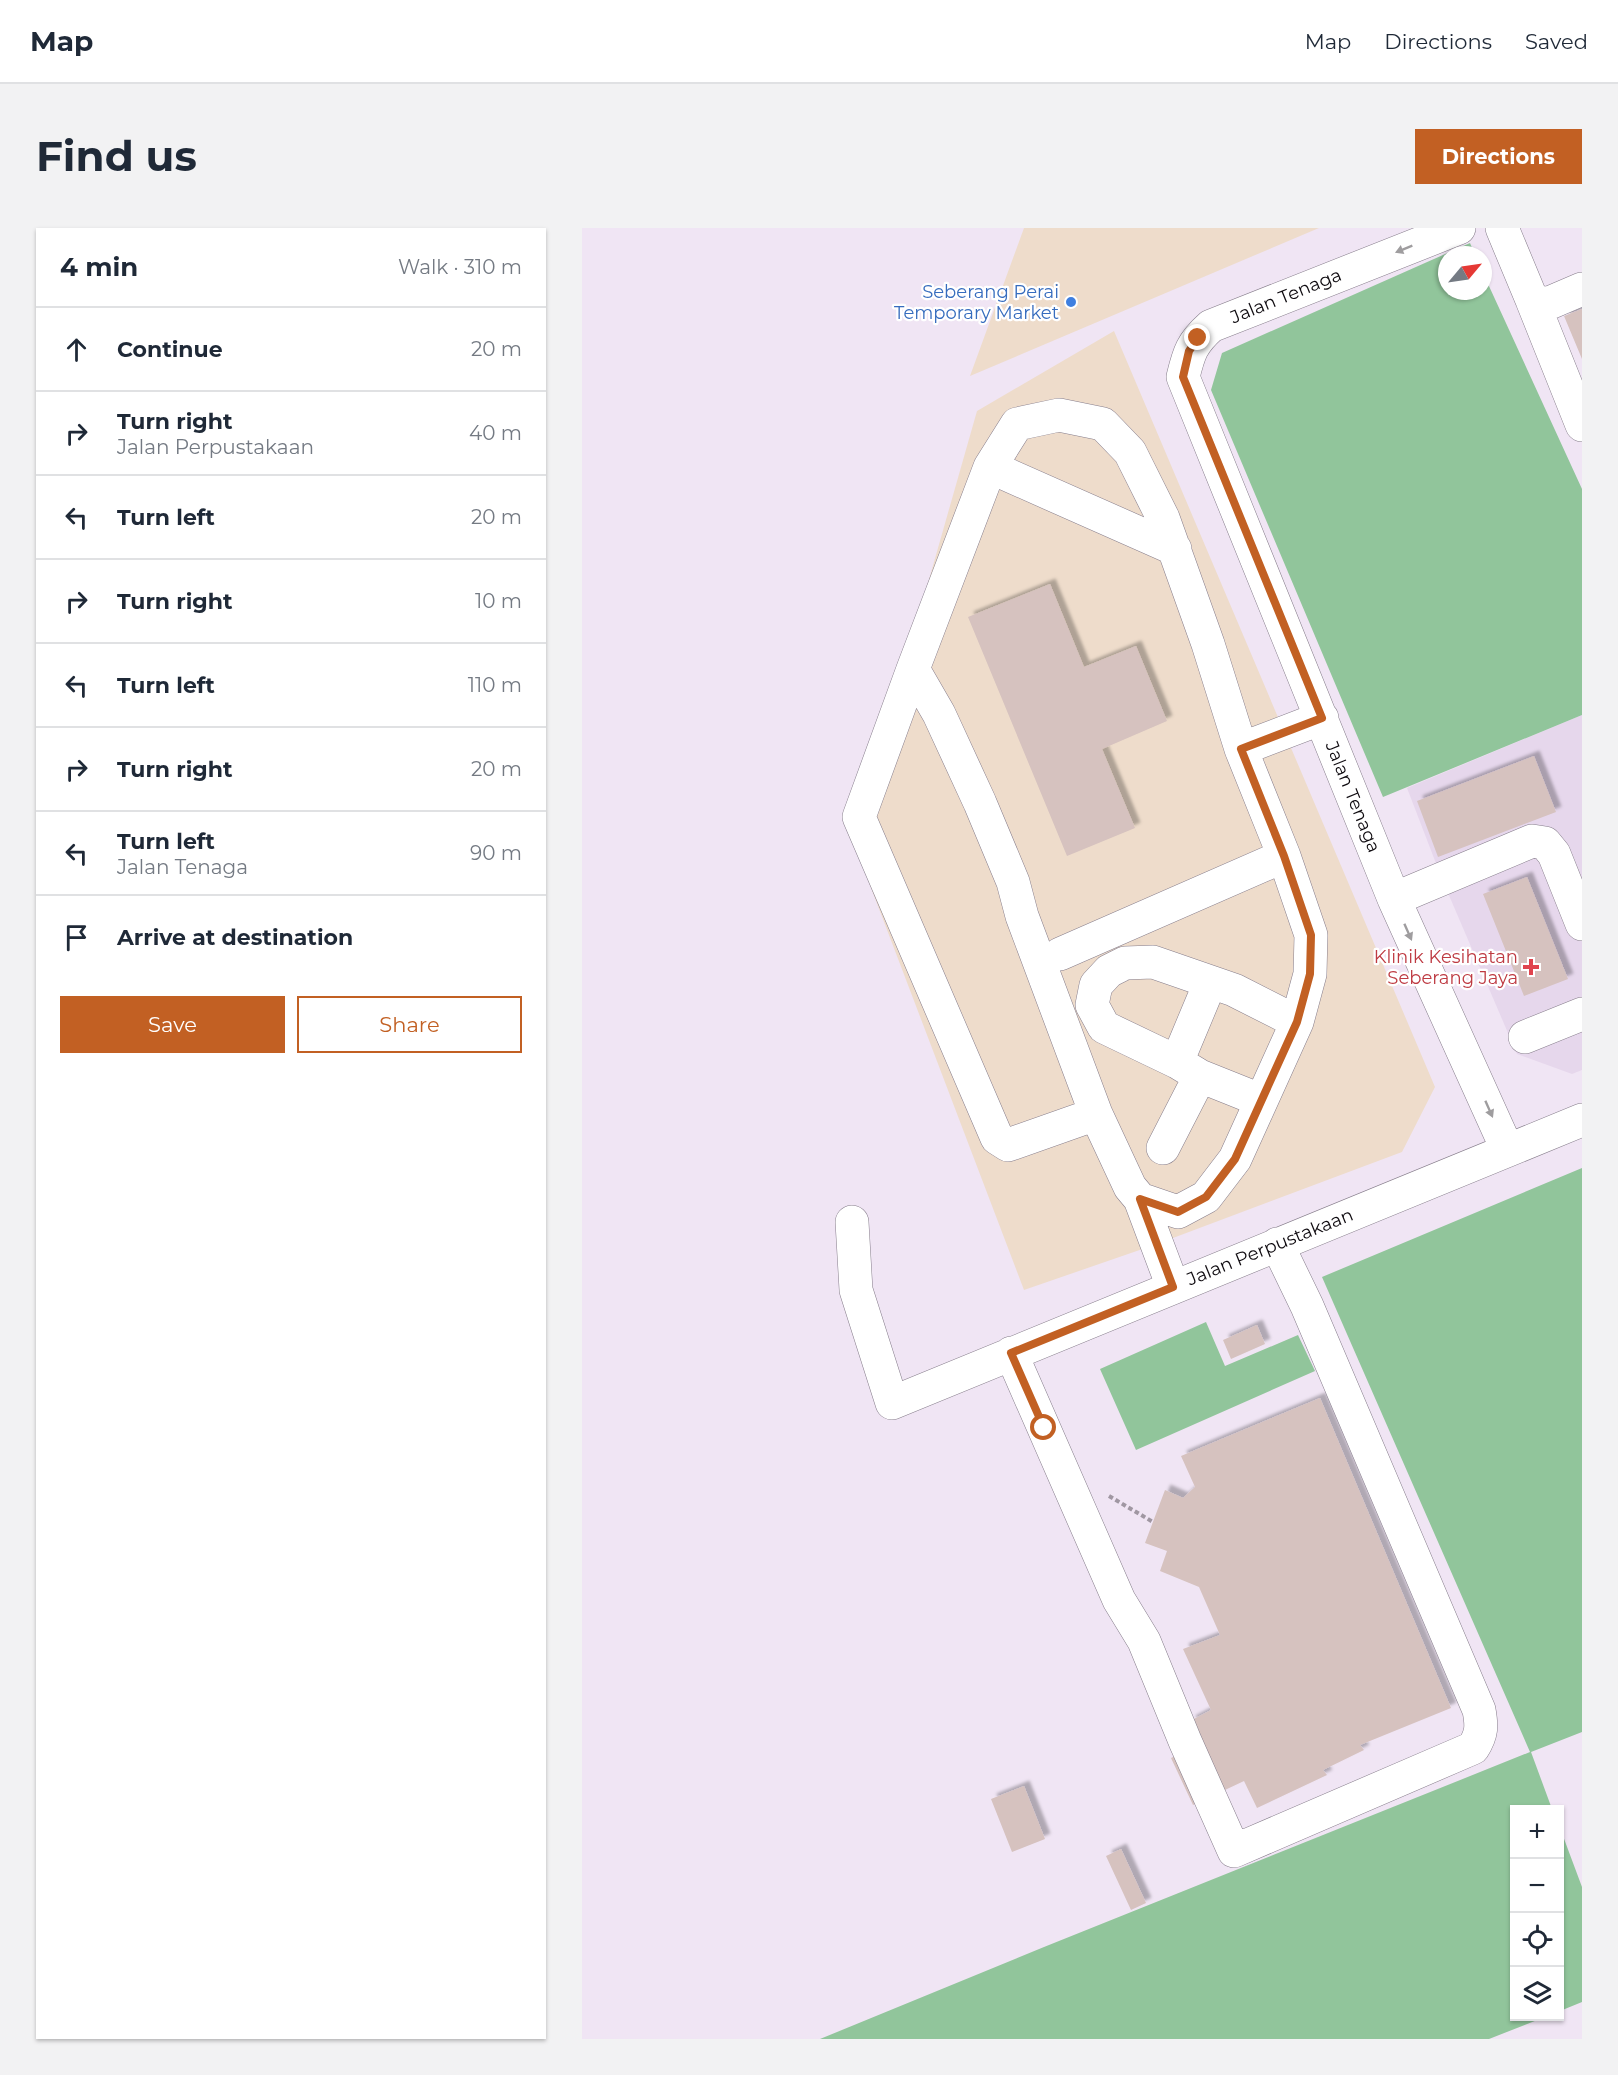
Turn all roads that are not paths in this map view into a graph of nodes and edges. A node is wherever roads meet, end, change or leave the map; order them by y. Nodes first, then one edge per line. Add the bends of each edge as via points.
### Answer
1 (1459, 228) edge
2 (1502, 228) edge
3 (1582, 289) edge
4 (1532, 300) junction
5 (1582, 425) edge
6 (990, 466) junction
7 (1175, 549) junction
8 (913, 669) junction
9 (1322, 718) junction
10 (1241, 749) junction
11 (1284, 856) junction
12 (1394, 899) junction
13 (1582, 924) edge
14 (1060, 954) dead end
15 (1210, 983) junction
16 (1582, 1014) edge
17 (1297, 1022) junction
18 (1525, 1037) dead end
19 (1189, 1069) junction
20 (1260, 1100) junction
21 (1096, 1114) junction
22 (1582, 1120) edge
23 (1163, 1148) dead end
24 (1507, 1149) junction
25 (1140, 1199) junction
26 (852, 1222) dead end
27 (1277, 1244) junction
28 (1173, 1287) junction
29 (1011, 1353) junction

1 -> 9 street, Jalan Tenaga via 1211,326 1189,351 1183,377
2 - 4 street
3 - 4 street via 1547,304
4 - 5 street
6 - 7 street
6 - 7 street via 1017,424 1059,415 1103,424 1130,452
6 - 8 street
7 - 10 street
8 - 21 street via 939,714 1005,862
8 - 21 street via 859,818 998,1138 1008,1145
9 - 10 street
9 - 12 street, Jalan Tenaga
10 - 11 street
11 - 14 street
11 - 17 street via 1311,935 1310,974
12 - 13 street via 1532,841 1545,843 1554,854
12 -> 24 street, Jalan Tenaga
15 - 17 street via 1233,990
15 - 19 street
15 - 19 street via 1153,962 1125,963 1109,970 1096,985 1092,1005 1104,1027
16 - 18 street
17 - 20 street
19 - 20 street
19 - 23 street
20 - 25 street via 1235,1159 1206,1197 1178,1212
21 - 25 street via 1130,1187
22 - 24 street, Jalan Perpustakaan
24 - 27 street, Jalan Perpustakaan
25 - 28 street
26 - 29 street, Jalan Perpustakaan via 856,1290 892,1403
27 - 28 street, Jalan Perpustakaan
27 - 29 street via 1479,1710 1482,1728 1473,1748 1234,1851 1144,1641 1119,1600
28 - 29 street, Jalan Perpustakaan

